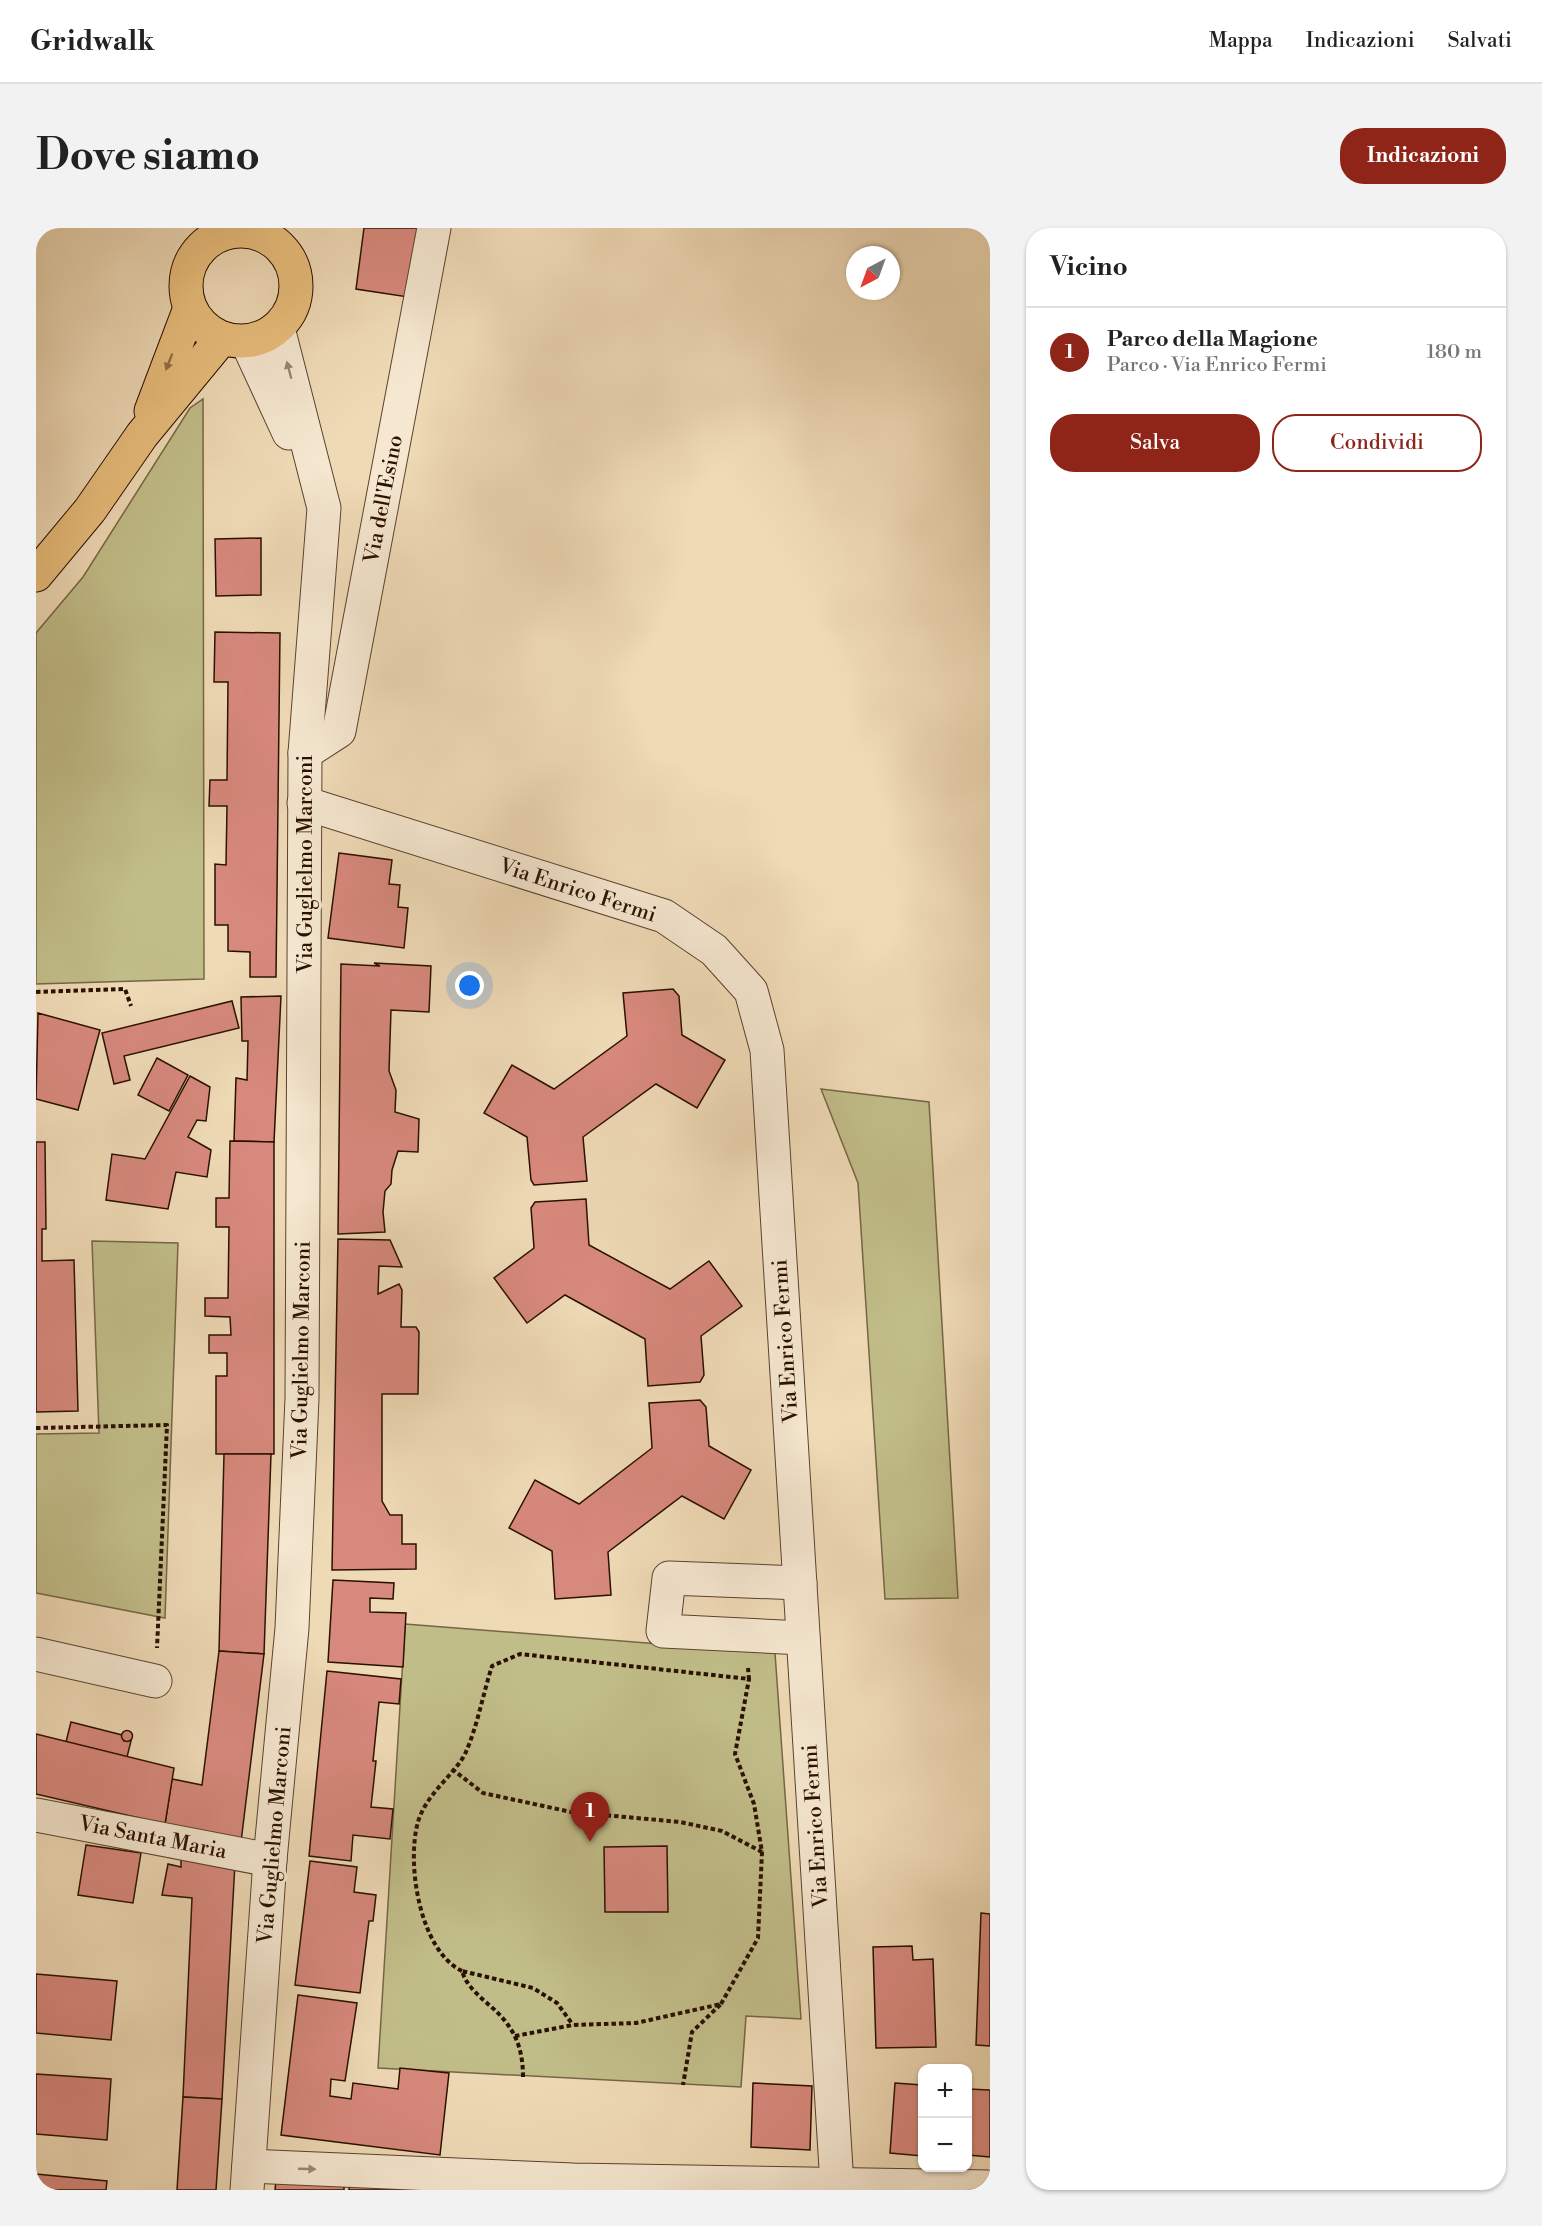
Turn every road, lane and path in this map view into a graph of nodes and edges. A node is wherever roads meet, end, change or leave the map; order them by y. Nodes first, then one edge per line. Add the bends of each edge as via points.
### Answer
1 (295, 228) edge
2 (434, 228) edge
3 (244, 230) edge
4 (291, 261) junction
5 (190, 308) junction
6 (278, 328) junction
7 (235, 340) junction
8 (141, 435) junction
9 (324, 508) junction
10 (36, 575) edge
11 (305, 753) junction
12 (304, 803) junction
13 (36, 992) edge
14 (130, 1006) dead end
15 (36, 1428) edge
16 (800, 1582) junction
17 (744, 1635) junction
18 (803, 1638) junction
19 (36, 1654) edge
20 (749, 1679) junction
21 (155, 1681) joint
22 (452, 1769) junction
23 (36, 1815) edge
24 (762, 1852) junction
25 (270, 1860) junction
26 (462, 1971) junction
27 (721, 2004) junction
28 (573, 2025) junction
29 (515, 2036) junction
30 (523, 2077) dead end
31 (682, 2085) dead end
32 (248, 2178) edge
33 (837, 2185) junction
34 (990, 2187) edge

1 - 4 main road
2 - 11 street, Via dell'Esino via 339,731
3 - 4 main road via 271,240
3 - 5 main road via 208,241 195,255 186,281
4 - 6 main road via 296,297 290,314
5 - 7 main road, Via Guglielmo Marconi via 208,331
5 -> 8 main road
6 - 7 main road via 264,338
9 -> 6 street, Via Guglielmo Marconi
7 - 8 main road
7 - 9 street, Via Guglielmo Marconi
8 - 10 main road via 90,510
9 - 11 street, Via Guglielmo Marconi
11 - 12 street, Via Guglielmo Marconi
12 - 16 street, Via Enrico Fermi via 664,916 714,950 751,991 767,1050
12 - 25 street, Via Guglielmo Marconi via 302,1398 292,1628
13 - 14 path via 125,989
15 - 21 path via 167,1425
16 - 17 street via 669,1578 663,1630
16 - 18 street, Via Enrico Fermi
17 - 18 street
17 - 20 path
18 - 33 street, Via Enrico Fermi
19 - 21 street
20 - 22 path via 520,1654 492,1666 464,1755
20 - 24 path via 735,1754 754,1804
22 - 24 path via 483,1794 571,1812 680,1822 722,1832
22 - 26 path via 418,1822 413,1881 438,1952
23 - 25 street, Via Santa Maria
24 - 27 path via 759,1938
25 - 32 street, Via Guglielmo Marconi
26 - 28 path via 533,1988 557,2003
26 - 29 path via 476,1994 508,2023
27 - 28 path via 636,2023
27 - 31 path via 692,2032
28 - 29 path
29 - 30 path via 523,2055
32 -> 33 street
33 - 34 street

